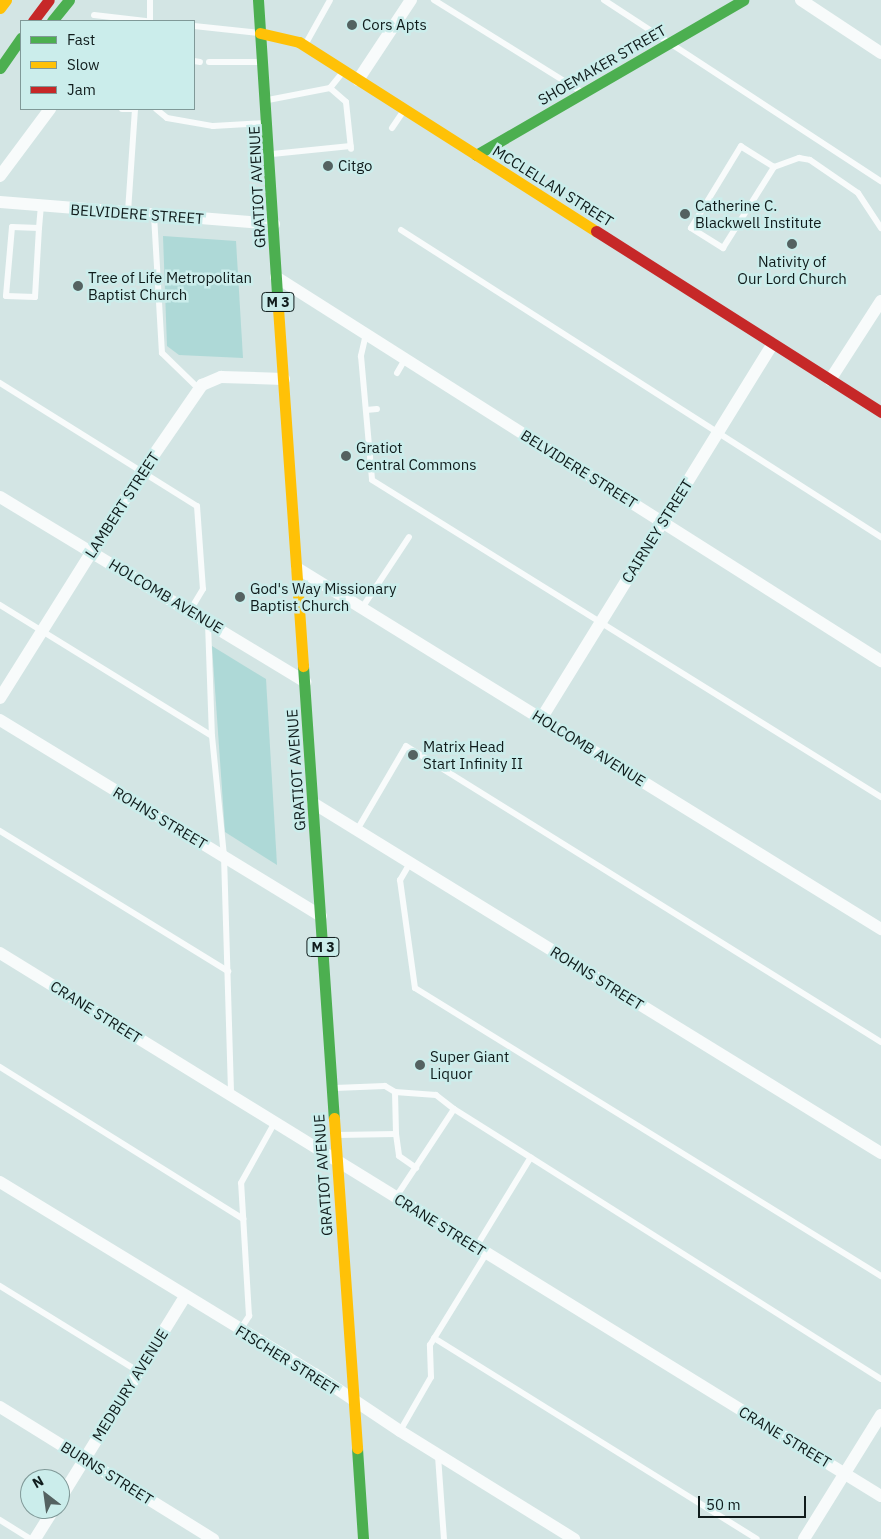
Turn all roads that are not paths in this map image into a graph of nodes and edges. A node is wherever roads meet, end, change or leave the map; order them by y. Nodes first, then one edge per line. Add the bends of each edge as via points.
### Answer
1 (6, 0) edge
2 (49, 0) edge
3 (69, 0) edge
4 (150, 0) edge
5 (258, 0) edge
6 (330, 0) edge
7 (411, 0) edge
8 (434, 0) edge
9 (604, 0) edge
10 (743, 0) edge
11 (801, 0) edge
12 (0, 8) edge
13 (94, 15) dead end
14 (115, 19) edge
15 (35, 20) edge
16 (53, 20) edge
17 (132, 20) edge
18 (148, 20) edge
19 (195, 26) edge
20 (260, 33) junction
21 (20, 40) edge
22 (670, 43) junction
23 (305, 46) junction
24 (881, 52) edge
25 (20, 61) edge
26 (209, 62) dead end
27 (263, 62) junction
28 (344, 71) junction
29 (3, 74) edge
30 (358, 80) junction
31 (330, 88) junction
32 (583, 93) junction
33 (267, 100) junction
34 (404, 109) junction
35 (49, 110) edge
36 (135, 110) edge
37 (157, 110) edge
38 (268, 122) junction
39 (392, 128) dead end
40 (271, 154) junction
41 (476, 155) junction
42 (774, 167) junction
43 (0, 176) edge
44 (881, 181) edge
45 (0, 202) edge
46 (41, 207) junction
47 (128, 214) junction
48 (154, 215) junction
49 (274, 224) junction
50 (39, 228) junction
51 (881, 228) edge
52 (401, 230) dead end
53 (276, 277) junction
54 (881, 300) edge
55 (366, 334) junction
56 (774, 344) junction
57 (405, 359) junction
58 (397, 373) dead end
59 (284, 379) junction
60 (830, 380) junction
61 (0, 383) edge
62 (199, 389) junction
63 (376, 409) dead end
64 (366, 410) junction
65 (881, 412) edge
66 (716, 434) junction
67 (142, 472) junction
68 (0, 496) edge
69 (662, 522) junction
70 (409, 536) dead end
71 (881, 537) edge
72 (92, 552) junction
73 (297, 568) junction
74 (0, 605) edge
75 (362, 608) junction
76 (189, 612) junction
77 (208, 620) junction
78 (600, 623) junction
79 (42, 631) junction
80 (881, 661) edge
81 (305, 682) junction
82 (0, 698) edge
83 (541, 719) junction
84 (0, 720) edge
85 (212, 736) junction
86 (881, 797) edge
87 (313, 803) junction
88 (357, 830) junction
89 (0, 831) edge
90 (224, 856) junction
91 (410, 863) junction
92 (321, 916) junction
93 (881, 929) edge
94 (0, 953) edge
95 (228, 971) junction
96 (881, 1042) edge
97 (0, 1067) edge
98 (332, 1089) junction
99 (395, 1092) junction
100 (231, 1096) junction
101 (454, 1109) junction
102 (276, 1121) junction
103 (396, 1134) junction
104 (336, 1135) junction
105 (881, 1153) edge
106 (530, 1157) junction
107 (337, 1162) junction
108 (416, 1168) junction
109 (0, 1182) edge
110 (396, 1198) junction
111 (243, 1219) junction
112 (481, 1251) junction
113 (881, 1276) edge
114 (0, 1286) edge
115 (185, 1296) junction
116 (240, 1331) junction
117 (434, 1338) junction
118 (138, 1372) junction
119 (881, 1379) edge
120 (354, 1401) junction
121 (0, 1407) edge
122 (881, 1415) edge
123 (400, 1431) junction
124 (438, 1454) junction
125 (84, 1460) junction
126 (846, 1473) junction
127 (70, 1483) edge
128 (881, 1496) edge
129 (48, 1519) edge
130 (0, 1520) edge
131 (31, 1539) edge
132 (35, 1539) edge
133 (213, 1539) edge
134 (363, 1539) edge
135 (444, 1539) edge
136 (574, 1539) edge
137 (757, 1539) edge
138 (804, 1539) edge

1 - 12 main road
2 - 15 main road
3 - 16 main road
4 - 18 lane
5 - 20 main road, GRATIOT AVENUE / M 3
6 - 23 lane
7 - 30 street
8 - 32 lane
9 - 22 lane
10 - 22 main road, SHOEMAKER STREET
11 - 24 street
13 - 14 lane
14 - 17 lane
19 - 20 lane, MCCLELLAN STREET
20 - 23 main road, MCCLELLAN STREET
20 - 27 main road, GRATIOT AVENUE / M 3
21 - 29 main road
22 - 32 main road, SHOEMAKER STREET
22 - 44 lane
23 - 28 main road, MCCLELLAN STREET
25 - 29 main road
26 - 27 lane
27 - 33 main road, GRATIOT AVENUE / M 3
28 - 30 main road, MCCLELLAN STREET
28 - 31 lane
30 - 34 main road, MCCLELLAN STREET
31 - 33 lane
31 - 40 lane via 346,102 351,148
32 - 41 main road, SHOEMAKER STREET
33 - 38 main road, GRATIOT AVENUE / M 3
34 - 39 lane
34 - 41 main road, MCCLELLAN STREET
35 - 43 street
36 - 47 lane
37 - 38 lane via 167,118 213,126
38 - 40 main road, GRATIOT AVENUE / M 3
40 - 49 main road, GRATIOT AVENUE / M 3
41 - 56 main road, MCCLELLAN STREET
42 - 42 lane via 722,248 691,228 741,146
42 - 51 lane via 799,158 810,160 858,193
45 - 46 street, BELVIDERE STREET
46 - 47 street, BELVIDERE STREET
46 - 50 lane
47 - 48 street, BELVIDERE STREET
48 - 49 street, BELVIDERE STREET
48 - 62 lane via 162,353
49 - 53 main road, GRATIOT AVENUE / M 3
50 - 50 lane via 34,297 6,296 12,227
52 - 66 lane
53 - 55 street, BELVIDERE STREET
53 - 59 main road, GRATIOT AVENUE / M 3
54 - 60 street
55 - 57 street, BELVIDERE STREET
55 - 64 lane via 361,356
56 - 60 main road, MCCLELLAN STREET
56 - 66 street, CAIRNEY STREET
57 - 58 lane
57 - 69 street, BELVIDERE STREET
59 - 62 street, LAMBERT STREET via 221,376
59 - 73 main road, GRATIOT AVENUE / M 3
60 - 65 main road, MCCLELLAN STREET
61 - 67 lane
62 - 67 street, LAMBERT STREET
63 - 64 lane
64 - 78 lane via 372,480
66 - 69 street, CAIRNEY STREET
66 - 71 lane
67 - 72 street, LAMBERT STREET
67 - 76 lane via 197,506 203,589
68 - 72 street, HOLCOMB AVENUE
69 - 78 street, CAIRNEY STREET
69 - 80 street, BELVIDERE STREET
70 - 75 lane
72 - 76 street, HOLCOMB AVENUE
72 - 79 street, LAMBERT STREET
73 - 75 street, HOLCOMB AVENUE
73 - 81 main road, GRATIOT AVENUE / M 3
74 - 79 lane
75 - 83 street, HOLCOMB AVENUE
76 - 77 street, HOLCOMB AVENUE
77 - 81 street, HOLCOMB AVENUE
77 - 85 lane
78 - 83 street, CAIRNEY STREET
78 - 86 lane
79 - 82 street, LAMBERT STREET
79 - 85 lane
81 - 87 main road, GRATIOT AVENUE / M 3
83 - 93 street, HOLCOMB AVENUE
84 - 90 street, ROHNS STREET
85 - 90 lane
87 - 88 street, ROHNS STREET
87 - 92 main road, GRATIOT AVENUE / M 3
88 - 91 street, ROHNS STREET
88 - 96 lane via 406,746
89 - 95 lane
90 - 92 street, ROHNS STREET
90 - 95 lane
91 - 105 street, ROHNS STREET
91 - 113 lane via 400,880 415,988
92 - 98 main road, GRATIOT AVENUE / M 3
94 - 100 street, CRANE STREET
95 - 100 lane
97 - 111 lane
98 - 99 lane via 385,1086
98 - 104 main road, GRATIOT AVENUE / M 3
99 - 101 lane via 436,1095
99 - 103 lane
100 - 102 street, CRANE STREET
101 - 106 lane
101 - 108 lane
102 - 107 street, CRANE STREET
102 - 111 lane via 241,1183
103 - 104 lane
103 - 108 lane via 398,1156
104 - 107 main road, GRATIOT AVENUE / M 3
106 - 112 lane
106 - 119 lane
107 - 110 street, CRANE STREET
107 - 120 main road, GRATIOT AVENUE / M 3
108 - 110 lane
109 - 115 street, FISCHER STREET
110 - 112 street, CRANE STREET
111 - 116 lane via 249,1316
112 - 117 lane
112 - 126 street, CRANE STREET
114 - 118 lane
115 - 116 street, FISCHER STREET
115 - 118 street, MEDBURY AVENUE
116 - 120 street, FISCHER STREET via 315,1374
117 - 123 lane via 430,1345 431,1377
117 - 137 lane
118 - 125 street, MEDBURY AVENUE
120 - 123 street, FISCHER STREET
120 - 134 main road, GRATIOT AVENUE / M 3
121 - 125 street, BURNS STREET
122 - 126 street
123 - 124 street, FISCHER STREET
124 - 135 lane
124 - 136 street, FISCHER STREET
125 - 127 street, MEDBURY AVENUE
125 - 133 street, BURNS STREET
126 - 128 street, CRANE STREET
126 - 138 street
129 - 132 street
130 - 131 lane

